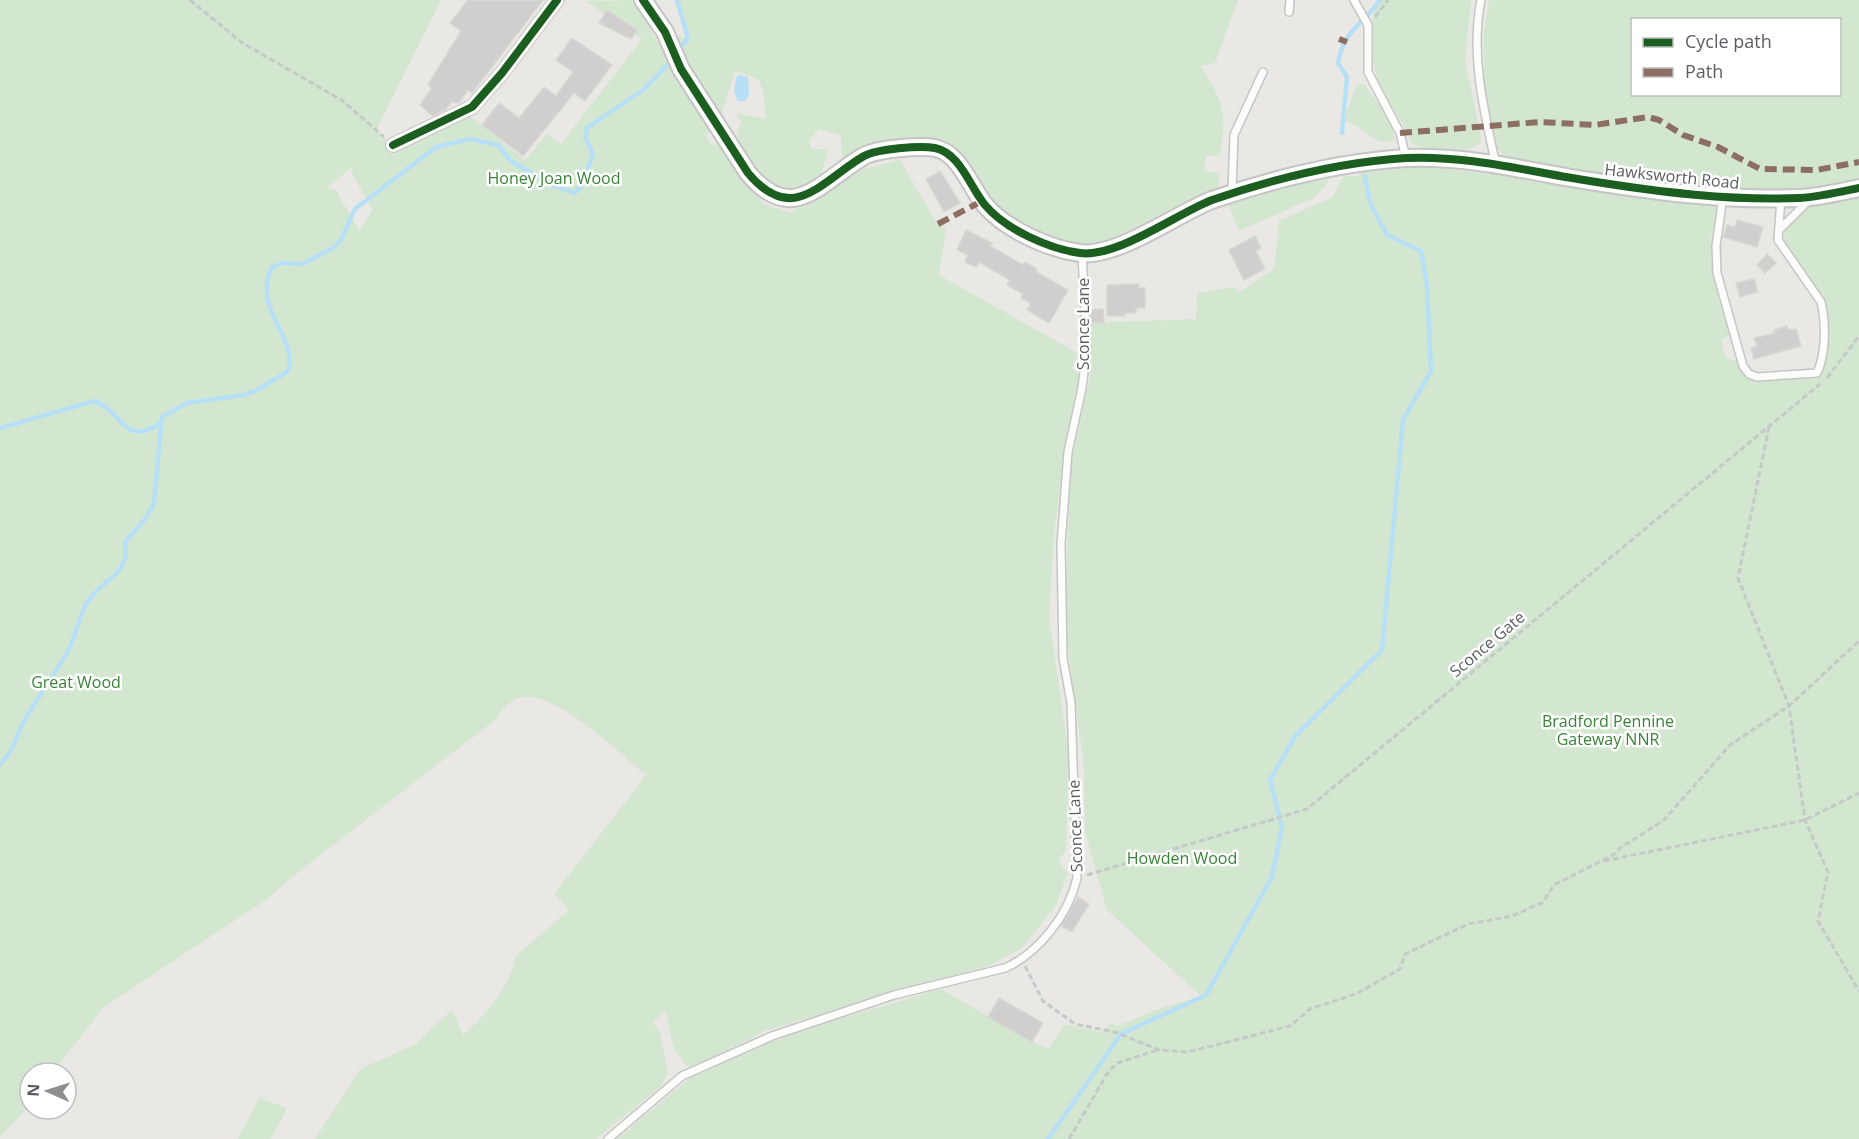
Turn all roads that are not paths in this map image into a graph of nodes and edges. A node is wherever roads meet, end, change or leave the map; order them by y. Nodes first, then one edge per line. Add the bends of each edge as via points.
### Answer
1 (557, 0) edge
2 (642, 0) edge
3 (1290, 0) edge
4 (1354, 0) edge
5 (1481, 0) edge
6 (1289, 12) dead end
7 (1263, 72) dead end
8 (393, 145) road end
9 (1406, 158) junction
10 (1496, 165) junction
11 (1859, 188) edge
12 (1232, 194) junction
13 (1722, 197) junction
14 (1781, 197) junction
15 (1810, 197) junction
16 (1779, 230) junction
17 (1082, 254) junction
18 (608, 1139) edge

1 - 8 street via 472,107
2 - 17 street via 748,173 772,196 802,198 867,154 922,146 939,148 955,159 986,207 1024,233
3 - 6 lane
4 - 9 lane via 1367,23 1368,72 1400,133
5 - 10 lane via 1477,58
7 - 12 lane via 1234,135
9 - 10 street, Hawksworth Road
9 - 12 street, Hawksworth Road via 1287,178
10 - 13 street, Hawksworth Road via 1590,182
11 - 15 street, Hawksworth Road
12 - 17 street, Hawksworth Road via 1209,201 1105,252
13 - 14 street, Hawksworth Road
13 - 16 lane via 1717,273 1743,366 1757,377 1817,373 1822,358 1821,303 1785,253 1778,240
14 - 15 street, Hawksworth Road
14 - 16 lane
15 - 16 lane via 1809,203
17 - 18 lane, Sconce Lane via 1087,348 1068,452 1061,544 1063,658 1071,702 1077,878 1073,895 1047,936 1022,960 1005,968 894,995 772,1036 682,1076

